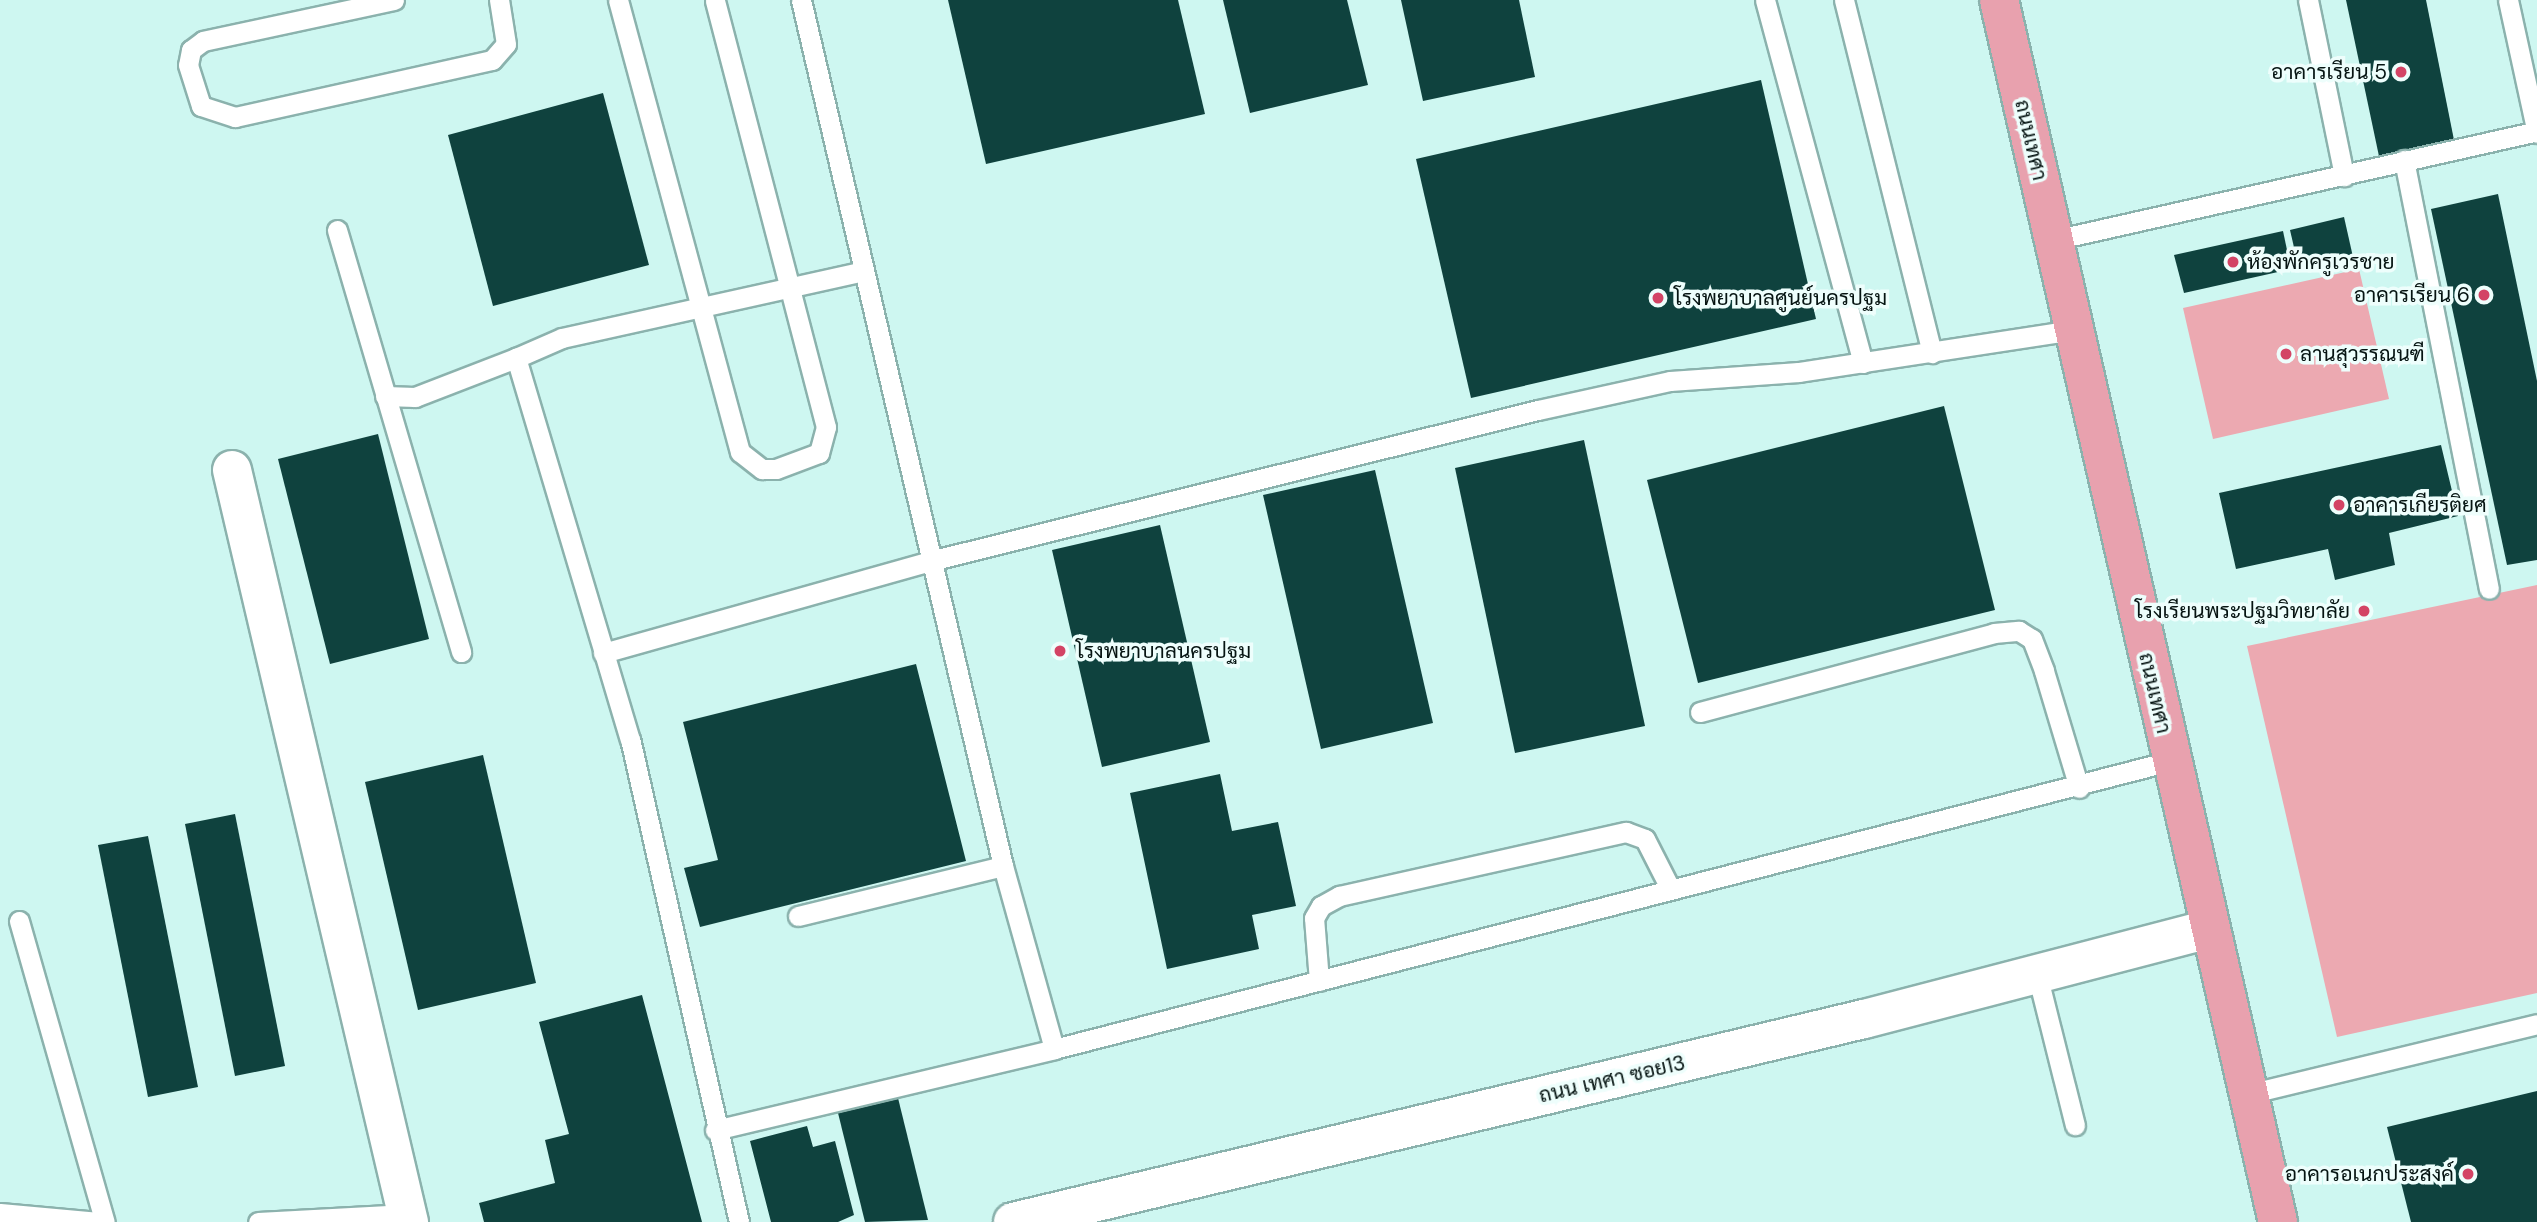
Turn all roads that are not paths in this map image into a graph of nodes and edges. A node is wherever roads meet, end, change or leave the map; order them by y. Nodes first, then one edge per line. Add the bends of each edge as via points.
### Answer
1 (394, 0) edge
2 (499, 0) edge
3 (618, 0) edge
4 (715, 0) edge
5 (801, 0) edge
6 (1765, 0) edge
7 (1844, 0) edge
8 (1999, 0) edge
9 (2308, 0) edge
10 (2508, 0) edge
11 (2537, 132) edge
12 (2404, 160) junction
13 (2344, 176) junction
14 (337, 230) dead end
15 (2054, 240) junction
16 (863, 271) junction
17 (790, 285) junction
18 (702, 305) junction
19 (2074, 330) junction
20 (1932, 354) junction
21 (516, 358) junction
22 (1863, 363) junction
23 (385, 396) junction
24 (232, 470) dead end
25 (934, 560) junction
26 (2490, 589) dead end
27 (461, 652) dead end
28 (603, 653) junction
29 (1700, 712) dead end
30 (2170, 761) junction
31 (2079, 788) junction
32 (1003, 866) junction
33 (1670, 888) junction
34 (798, 916) dead end
35 (19, 922) dead end
36 (2209, 929) junction
37 (2038, 974) junction
38 (1319, 981) junction
39 (2537, 1024) edge
40 (1054, 1049) junction
41 (2248, 1094) junction
42 (2076, 1125) dead end
43 (715, 1130) junction
44 (0, 1213) edge
45 (408, 1218) edge
46 (99, 1222) edge
47 (106, 1222) edge
48 (257, 1222) edge
49 (739, 1222) edge
50 (1013, 1222) edge
51 (2278, 1222) edge

1 - 2 lane via 203,41 191,50 188,65 201,106 235,117 492,60 506,44
3 - 18 lane
4 - 17 lane
5 - 16 lane
6 - 22 lane
7 - 20 lane
8 - 15 main road, ถนนเทศา
9 - 13 lane
10 - 11 lane
11 - 12 lane
12 - 13 lane
12 - 26 lane
13 - 15 lane
14 - 23 lane
15 - 19 main road, ถนนเทศา
16 - 17 lane
16 - 25 lane
17 - 18 lane
17 - 18 lane via 826,439 819,453 776,469 762,468 740,452
18 - 21 lane via 562,338
19 - 20 lane
19 - 30 main road, ถนนเทศา
20 - 22 lane
21 - 23 lane via 415,397
21 - 28 lane
22 - 25 lane via 1670,381
23 - 27 lane
24 - 45 street
25 - 28 lane
25 - 32 lane
28 - 43 lane via 630,740
29 - 31 lane via 1994,633 2019,631 2032,639
30 - 31 lane
30 - 36 main road, ถนนเทศา
31 - 33 lane
32 - 34 lane
32 - 40 lane
33 - 38 lane
33 - 38 lane via 1645,839 1626,832 1339,896 1321,906 1314,918
35 - 47 lane
36 - 37 street, ถนน เทศา ซอย13
36 - 41 main road, ถนนเทศา
37 - 42 lane
37 - 50 street, ถนน เทศา ซอย13
38 - 40 lane
39 - 41 lane
40 - 43 lane
41 - 51 main road, ถนนเทศา
43 - 49 lane
44 - 46 lane
45 - 48 lane

